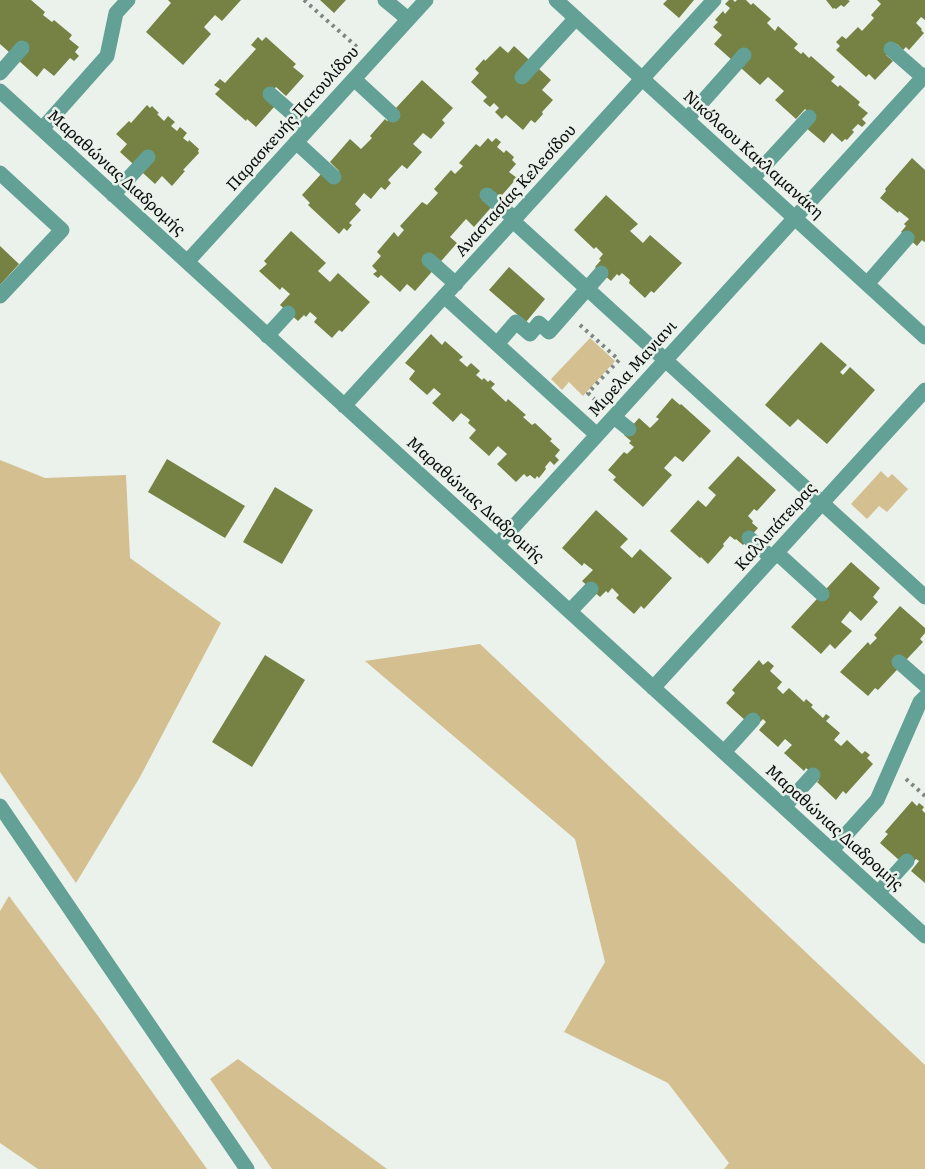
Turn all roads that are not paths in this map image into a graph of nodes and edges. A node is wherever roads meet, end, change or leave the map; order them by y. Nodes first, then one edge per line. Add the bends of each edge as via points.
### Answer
1 (128, 0) edge
2 (385, 0) edge
3 (426, 0) edge
4 (714, 0) edge
5 (569, 7) edge
6 (408, 19) junction
7 (22, 48) dead end
8 (891, 49) dead end
9 (744, 55) dead end
10 (0, 73) edge
11 (924, 76) edge
12 (522, 77) dead end
13 (354, 79) junction
14 (643, 79) junction
15 (0, 91) edge
16 (270, 94) dead end
17 (393, 115) dead end
18 (809, 117) dead end
19 (687, 119) junction
20 (309, 128) junction
21 (42, 129) junction
22 (296, 142) junction
23 (148, 157) dead end
24 (0, 173) edge
25 (334, 177) dead end
26 (752, 179) junction
27 (113, 195) junction
28 (487, 195) dead end
29 (795, 218) junction
30 (514, 220) junction
31 (907, 238) dead end
32 (429, 260) dead end
33 (187, 262) junction
34 (601, 273) dead end
35 (456, 284) junction
36 (867, 284) junction
37 (587, 289) junction
38 (0, 296) edge
39 (444, 296) junction
40 (288, 313) dead end
41 (267, 336) junction
42 (925, 337) edge
43 (497, 344) junction
44 (665, 360) junction
45 (925, 390) edge
46 (345, 406) junction
47 (614, 417) junction
48 (629, 429) dead end
49 (597, 435) junction
50 (822, 503) junction
51 (749, 538) dead end
52 (497, 545) junction
53 (774, 555) junction
54 (591, 588) dead end
55 (822, 594) dead end
56 (925, 597) edge
57 (570, 611) junction
58 (899, 662) dead end
59 (925, 685) edge
60 (653, 688) junction
61 (925, 697) edge
62 (753, 720) dead end
63 (724, 752) junction
64 (813, 775) dead end
65 (0, 806) edge
66 (784, 807) junction
67 (832, 850) junction
68 (908, 861) dead end
69 (878, 893) junction
70 (925, 936) edge
71 (247, 1169) edge

1 - 21 street via 116,13 107,56
2 - 6 street
3 - 6 street, Παρασκευής Πατουλίδου
4 - 14 street, Αναστασίας Κελεσίδου
5 - 12 street
5 - 14 street, Νικόλαου Κακλαμανάκη
6 - 13 street, Παρασκευής Πατουλίδου
7 - 10 street
8 - 11 street
9 - 19 street
11 - 29 street, Μιρελα Μανιανι
13 - 17 street
13 - 20 street, Παρασκευής Πατουλίδου
14 - 19 street, Νικόλαου Κακλαμανάκη
14 - 30 street, Αναστασίας Κελεσίδου
15 - 21 street, Μαραθώνιας Διαδρομής
16 - 20 street
18 - 26 street
19 - 26 street, Νικόλαου Κακλαμανάκη
20 - 22 street, Παρασκευής Πατουλίδου
21 - 27 street, Μαραθώνιας Διαδρομής
22 - 25 street
22 - 33 street, Παρασκευής Πατουλίδου
23 - 27 street
24 - 38 street via 62,230
26 - 29 street, Νικόλαου Κακλαμανάκη
27 - 33 street, Μαραθώνιας Διαδρομής
28 - 30 street
29 - 36 street, Νικόλαου Κακλαμανάκη
29 - 44 street, Μιρελα Μανιανι
30 - 35 street, Αναστασίας Κελεσίδου
30 - 37 street
31 - 36 street
32 - 35 street
33 - 41 street, Μαραθώνιας Διαδρομής
34 - 37 street
35 - 39 street, Αναστασίας Κελεσίδου
36 - 42 street, Νικόλαου Κακλαμανάκη
37 - 43 street via 549,332 539,323 530,334 516,322
37 - 44 street
39 - 43 street
39 - 46 street, Αναστασίας Κελεσίδου
40 - 41 street
41 - 46 street, Μαραθώνιας Διαδρομής
43 - 49 street
44 - 47 street, Μιρελα Μανιανι
44 - 50 street
45 - 50 street, Καλλιπάτειρας
46 - 52 street, Μαραθώνιας Διαδρομής
47 - 48 street
47 - 49 street, Μιρελα Μανιανι
49 - 52 street, Μιρελα Μανιανι
50 - 53 street, Καλλιπάτειρας
50 - 56 street
51 - 53 street
52 - 57 street, Μαραθώνιας Διαδρομής
53 - 55 street
53 - 60 street, Καλλιπάτειρας
54 - 57 street
57 - 60 street, Μαραθώνιας Διαδρομής
58 - 59 street
60 - 63 street, Μαραθώνιας Διαδρομής
61 - 67 street via 877,800
62 - 63 street
63 - 66 street, Μαραθώνιας Διαδρομής
64 - 66 street
65 - 71 street
66 - 67 street, Μαραθώνιας Διαδρομής
67 - 69 street, Μαραθώνιας Διαδρομής
68 - 69 street
69 - 70 street, Μαραθώνιας Διαδρομής

